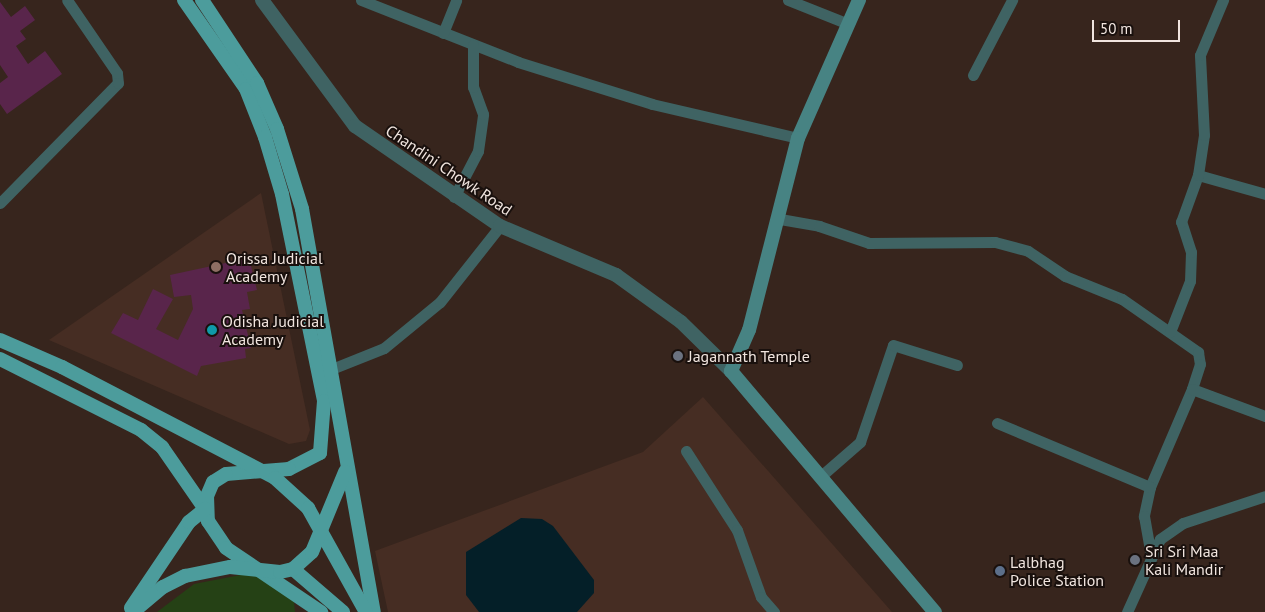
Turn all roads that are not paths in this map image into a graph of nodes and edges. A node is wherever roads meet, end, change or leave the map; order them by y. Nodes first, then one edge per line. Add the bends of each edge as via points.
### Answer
1 (66, 0) edge
2 (184, 0) edge
3 (202, 0) edge
4 (262, 0) edge
5 (361, 0) edge
6 (456, 0) edge
7 (788, 0) edge
8 (859, 0) edge
9 (1012, 0) edge
10 (1223, 0) edge
11 (846, 22) junction
12 (443, 33) junction
13 (473, 45) junction
14 (973, 75) dead end
15 (798, 138) junction
16 (1198, 175) junction
17 (1265, 194) edge
18 (454, 197) junction
19 (0, 203) edge
20 (780, 218) junction
21 (500, 226) junction
22 (1170, 332) junction
23 (0, 340) edge
24 (0, 359) edge
25 (957, 364) dead end
26 (329, 370) junction
27 (731, 371) junction
28 (1192, 389) junction
29 (1265, 416) edge
30 (997, 422) dead end
31 (686, 451) dead end
32 (346, 466) junction
33 (257, 470) junction
34 (821, 476) junction
35 (1150, 487) junction
36 (1265, 496) edge
37 (205, 509) junction
38 (320, 529) junction
39 (1151, 554) junction
40 (293, 569) junction
41 (262, 570) junction
42 (929, 610) edge
43 (128, 612) edge
44 (134, 612) edge
45 (321, 612) edge
46 (343, 612) edge
47 (366, 612) edge
48 (374, 612) edge
49 (774, 612) edge
50 (1127, 612) edge

1 - 19 street via 117,72 118,83
2 - 33 main road via 246,89 265,137 282,194 324,400 320,454 289,469
3 - 26 main road via 257,83 278,129 302,209
4 - 18 street, Chandini Chowk Road via 355,126
5 - 12 street
6 - 12 street
7 - 11 street
8 - 11 main road
9 - 14 street
10 - 16 street via 1200,55 1206,107
11 - 15 main road
12 - 13 street
13 - 15 street via 652,104
13 - 18 street via 473,87 483,114 478,151
15 - 20 main road
16 - 17 street
16 - 22 street via 1181,222 1191,252 1190,281
18 - 21 street, Chandini Chowk Road
20 - 22 street via 819,226 869,243 996,242 1028,251 1065,276 1122,298
20 - 27 main road via 749,330
21 - 26 street via 440,302 384,348
21 - 27 street, Chandini Chowk Road via 616,275 681,322
22 - 28 street via 1201,357
23 - 33 main road via 62,367
24 - 37 main road via 141,430 162,447
25 - 34 street via 893,346 860,442
26 - 32 main road
27 - 34 main road
28 - 29 street
28 - 35 street
30 - 35 street
31 - 49 street via 737,530 761,597
32 - 38 main road
32 - 48 main road
33 - 37 main road via 240,470 213,482
33 - 38 main road via 296,494
34 - 42 main road
35 - 39 street via 1144,516
36 - 39 street via 1184,523 1160,538
37 - 41 main road via 212,530 226,548
37 - 43 main road via 188,522
38 - 40 main road via 312,552
38 - 47 main road
39 - 50 street
40 - 41 main road
40 - 46 main road
41 - 44 main road via 230,567 185,576 163,587
41 - 45 main road

